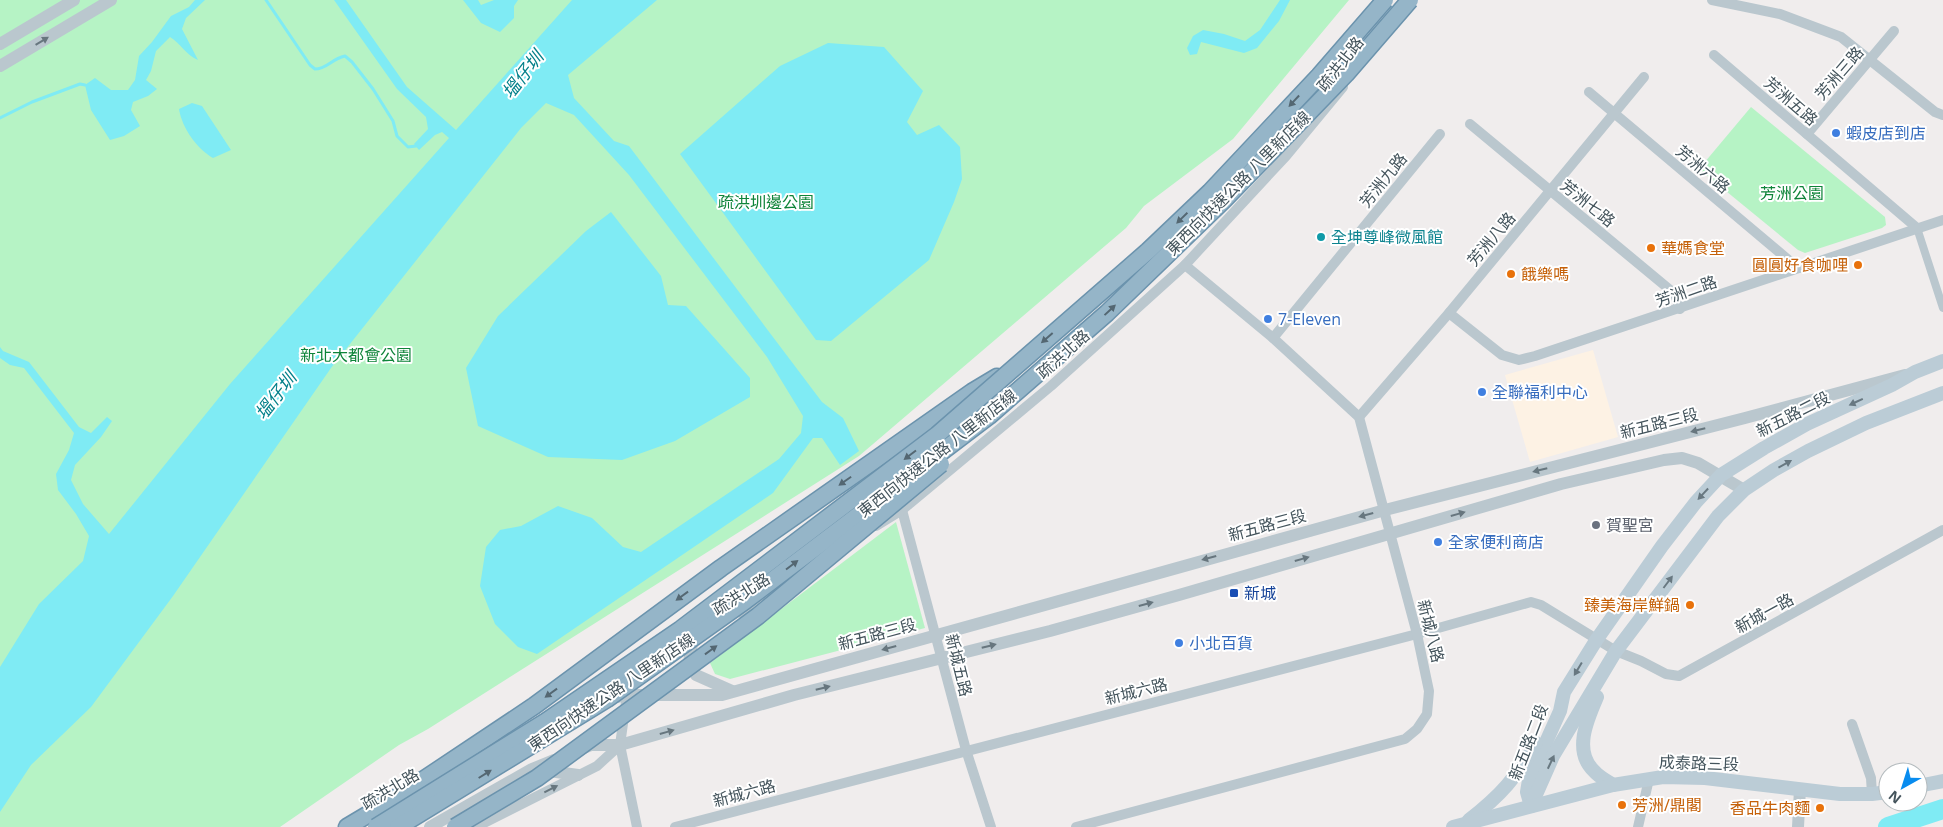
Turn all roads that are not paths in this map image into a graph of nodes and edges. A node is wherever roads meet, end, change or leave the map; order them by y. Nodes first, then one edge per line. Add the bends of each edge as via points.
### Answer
1 (74, 0) edge
2 (111, 0) edge
3 (1385, 0) edge
4 (1411, 0) edge
5 (1712, 0) edge
6 (1894, 31) dead end
7 (0, 44) edge
8 (1714, 55) dead end
9 (1871, 60) junction
10 (0, 66) edge
11 (1644, 78) dead end
12 (1589, 92) dead end
13 (1614, 114) junction
14 (1943, 115) edge
15 (1470, 124) dead end
16 (1440, 134) dead end
17 (1806, 134) junction
18 (1550, 191) junction
19 (1943, 220) edge
20 (1917, 228) junction
21 (1185, 264) junction
22 (1798, 268) junction
23 (1943, 308) edge
24 (1680, 309) junction
25 (1449, 313) junction
26 (1273, 338) junction
27 (1943, 361) edge
28 (1016, 365) junction
29 (1915, 372) junction
30 (1943, 393) edge
31 (989, 416) junction
32 (1359, 417) junction
33 (1721, 475) junction
34 (1744, 490) junction
35 (902, 510) junction
36 (1385, 510) junction
37 (1943, 530) edge
38 (1390, 534) junction
39 (1417, 634) junction
40 (936, 635) junction
41 (1596, 639) junction
42 (692, 643) junction
43 (1616, 651) junction
44 (942, 658) junction
45 (732, 691) junction
46 (1564, 692) junction
47 (627, 696) junction
48 (1852, 724) dead end
49 (620, 745) junction
50 (966, 750) junction
51 (532, 769) junction
52 (578, 775) junction
53 (1649, 779) junction
54 (1943, 781) edge
55 (1928, 784) edge
56 (1613, 785) junction
57 (1800, 789) junction
58 (1878, 793) edge
59 (1872, 794) junction
60 (1531, 806) junction
61 (1459, 825) edge
62 (478, 826) edge
63 (347, 827) edge
64 (358, 827) edge
65 (376, 827) edge
66 (398, 827) edge
67 (430, 827) edge
68 (455, 827) edge
69 (637, 827) edge
70 (675, 827) edge
71 (990, 827) edge
72 (1076, 827) edge
73 (1638, 827) edge
74 (1798, 827) edge

1 - 7 street
10 -> 2 street
3 -> 28 highway, 東西向快速公路 八里新店線, bridge via 1210,192 1148,251
4 - 21 street, 疏洪北路 via 1286,156
31 -> 4 highway, 東西向快速公路 八里新店線, bridge via 1107,313 1225,199 1346,74
5 - 9 street via 1780,14 1841,37
6 - 9 street, 芳洲三路
8 - 17 street, 芳洲五路
9 - 14 street
9 - 17 street, 芳洲三路
11 - 13 street, 芳洲八路
12 - 13 street, 芳洲六路
13 - 18 street, 芳洲八路
13 - 22 street, 芳洲六路
15 - 18 street, 芳洲七路
16 - 26 street, 芳洲九路
17 - 20 street, 芳洲五路
18 - 24 street, 芳洲七路 via 1675,294
18 - 25 street, 芳洲八路
19 - 20 street, 芳洲二路
20 - 22 street, 芳洲二路
20 - 23 street
21 - 26 street
21 - 35 street, 疏洪北路 via 1051,386
22 - 24 street, 芳洲二路
24 - 25 street, 芳洲二路 via 1519,360 1502,355
25 - 32 street, 芳洲八路
26 - 32 street
27 - 29 main road, 新五路二段
28 -> 63 highway, bridge via 972,392 729,562 534,706
28 -> 65 highway, 東西向快速公路 八里新店線, bridge via 937,435 681,629 545,722
29 -> 33 main road, 新五路二段 via 1807,424
29 -> 36 street, 新五路三段
34 -> 30 main road, 新五路二段 via 1808,451 1866,423
66 -> 31 highway, 東西向快速公路 八里新店線, bridge via 607,698 745,601
68 -> 31 highway, bridge via 537,778 758,616 935,470
32 - 36 street, 新城八路
33 - 34 street
38 -> 33 street via 1561,484 1664,460 1682,458
33 -> 41 main road, 新五路二段 via 1662,546
43 -> 34 main road, 新五路二段 via 1718,516
35 - 40 street, 新城五路
35 - 42 street, 疏洪北路
36 - 38 street, 新城八路
36 -> 40 street, 新五路三段
37 - 43 street, 新城一路 via 1679,676 1666,674
38 - 39 street, 新城八路
44 -> 38 street via 1050,631
39 - 41 street, 新城六路 via 1531,602
39 - 50 street, 新城六路
39 - 72 street, 新城八路 via 1429,692 1428,714 1405,739
40 - 44 street, 新城五路
40 -> 45 street, 新五路三段
41 - 43 street, 新城一路
41 -> 46 main road, 新五路二段
42 - 45 street via 689,662 696,675
42 - 47 street, 疏洪北路 via 639,672
43 - 56 main road via 1590,713 1582,747 1585,761
60 -> 43 main road, 新五路二段 via 1553,756
49 -> 44 street via 794,695
44 - 50 street, 新城五路
45 - 47 street, 新五路三段 via 722,695
46 - 60 main road, 新五路二段 via 1560,711 1529,780 1527,792
46 - 61 main road via 1514,777 1496,798
47 - 49 street, 疏洪北路
47 - 64 street, 疏洪北路 via 563,706
48 - 59 street via 1871,778
49 - 51 street via 591,745
49 - 52 street via 597,766
49 - 69 street, 疏洪北路
50 - 70 street, 新城六路
50 - 71 street, 新城五路
51 - 52 street
51 - 67 street
62 -> 52 street
53 - 56 main road, 成泰路三段
53 - 57 main road, 成泰路三段 via 1705,778
53 - 73 street
54 - 55 main road
56 - 60 main road, 成泰路三段
57 - 59 main road, 成泰路三段
57 - 74 street
58 - 59 main road, 成泰路三段
60 - 61 main road, 成泰路三段

